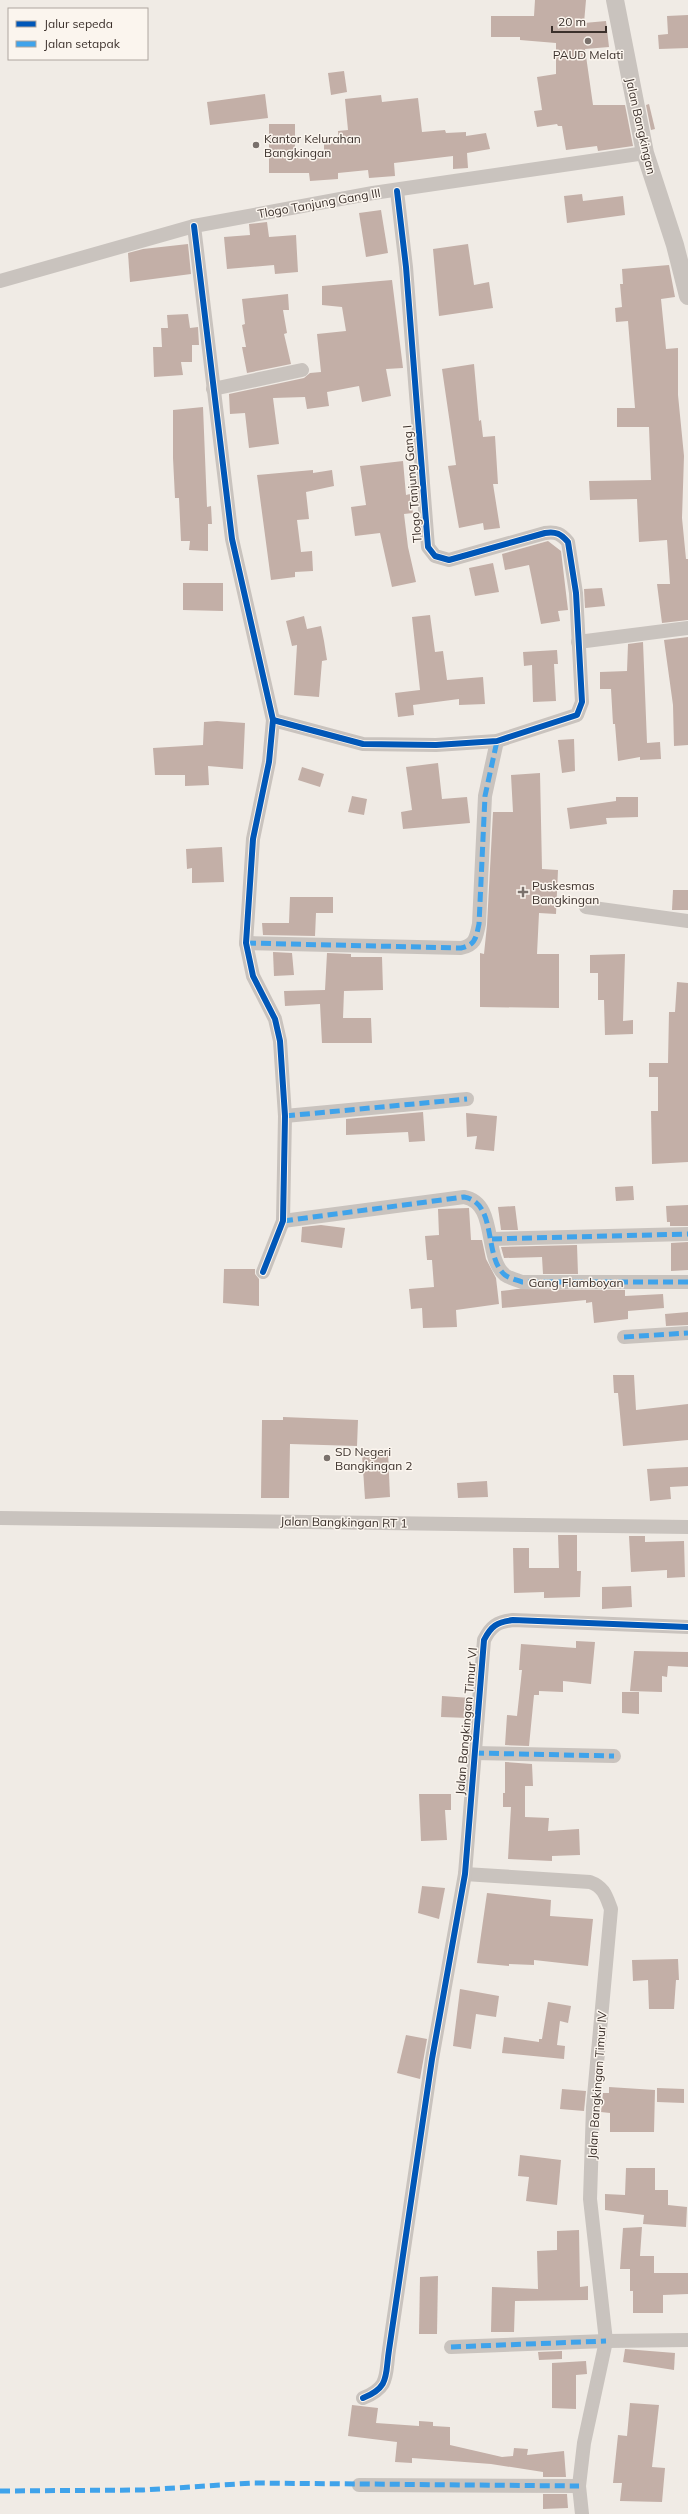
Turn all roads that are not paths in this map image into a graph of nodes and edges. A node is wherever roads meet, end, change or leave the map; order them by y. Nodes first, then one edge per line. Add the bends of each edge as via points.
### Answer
1 (615, 0) edge
2 (645, 154) junction
3 (397, 191) junction
4 (194, 226) junction
5 (0, 281) edge
6 (688, 296) edge
7 (302, 370) dead end
8 (213, 389) junction
9 (688, 628) edge
10 (578, 642) junction
11 (273, 720) junction
12 (497, 741) junction
13 (586, 907) dead end
14 (688, 921) edge
15 (246, 942) junction
16 (467, 1099) dead end
17 (285, 1116) junction
18 (283, 1221) junction
19 (688, 1234) edge
20 (492, 1239) junction
21 (264, 1272) dead end
22 (688, 1282) edge
23 (688, 1333) edge
24 (624, 1337) dead end
25 (0, 1518) edge
26 (688, 1527) edge
27 (688, 1627) edge
28 (474, 1754) junction
29 (614, 1756) dead end
30 (465, 1874) junction
31 (688, 2340) edge
32 (606, 2341) junction
33 (451, 2347) dead end
34 (363, 2398) dead end
35 (359, 2485) dead end
36 (579, 2486) junction
37 (582, 2514) edge

1 - 2 street, Jalan Bangkingan
2 - 3 street, Tlogo Tanjung Gang III
2 - 6 street, Jalan Bangkingan via 675,245
3 - 4 street, Tlogo Tanjung Gang III via 374,192
3 - 10 street, Tlogo Tanjung Gang I via 406,267 428,548 435,556 449,560 545,533 558,533 568,542 576,593
4 - 5 street, Tlogo Tanjung Gang III
4 - 8 street
7 - 8 street
8 - 11 street via 232,539
9 - 10 street
10 - 12 street, Tlogo Tanjung Gang I via 582,702 577,715
11 - 12 street via 363,744
11 - 15 street via 269,762 253,839
12 - 15 street via 485,796 479,924 476,940 470,946 461,948
13 - 14 street
15 - 17 street via 253,976 275,1019 280,1041
16 - 17 street
17 - 18 street
18 - 20 street, Gang Flamboyan via 464,1197 473,1198 480,1206
18 - 21 street
19 - 20 street
20 - 22 street, Gang Flamboyan via 496,1264 505,1275 522,1282
23 - 24 street
25 - 26 street, Jalan Bangkingan RT 1
27 - 28 street, Jalan Bangkingan Timur VI via 512,1620 499,1622 490,1629 484,1640
28 - 29 street
28 - 30 street, Jalan Bangkingan Timur VI
30 - 32 street, Jalan Bangkingan Timur IV via 590,1882 605,1892 611,1909 593,2107 590,2200
30 - 34 street, Jalan Bangkingan Timur VI via 432,2059 383,2386 376,2393
31 - 32 street
32 - 33 street
32 - 36 street, Jalan Bangkingan Timur IV via 584,2443
35 - 36 street
36 - 37 street, Jalan Bangkingan Timur IV

